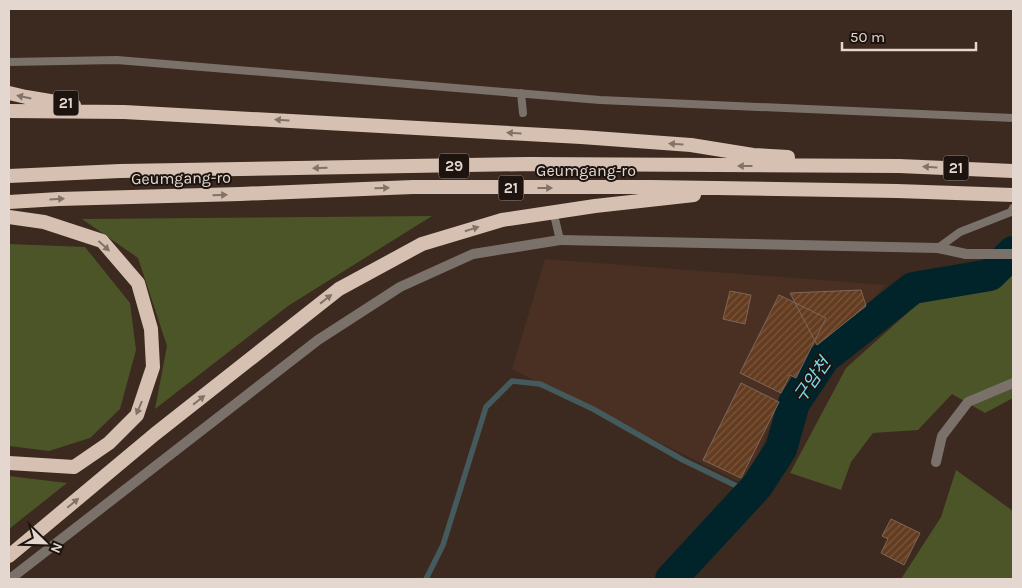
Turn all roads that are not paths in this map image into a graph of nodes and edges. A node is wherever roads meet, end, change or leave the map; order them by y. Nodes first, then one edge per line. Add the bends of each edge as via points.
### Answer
1 (9, 62) edge
2 (9, 93) edge
3 (521, 94) junction
4 (9, 111) edge
5 (124, 112) junction
6 (522, 113) dead end
7 (1013, 118) edge
8 (899, 166) junction
9 (1013, 171) edge
10 (9, 176) edge
11 (897, 191) junction
12 (1013, 196) edge
13 (9, 202) edge
14 (1013, 208) edge
15 (9, 217) edge
16 (555, 218) dead end
17 (560, 240) junction
18 (938, 248) junction
19 (1013, 254) edge
20 (1013, 383) edge
21 (936, 462) dead end
22 (9, 463) edge
23 (9, 556) edge
24 (10, 579) edge

1 - 3 lane via 117,60
5 -> 2 highway, 21
3 - 6 lane
3 - 7 lane
4 - 5 highway
8 -> 5 highway via 753,155 681,144
9 -> 8 highway, Geumgang-ro / 21
8 -> 10 highway, Geumgang-ro / 29 via 530,164
11 - 12 highway, Geumgang-ro / 21
13 -> 11 highway, Geumgang-ro / 21 via 413,187
23 -> 11 highway via 339,289 422,244 502,220 702,194
14 - 18 lane via 1011,212 960,232
15 -> 22 highway via 44,222 102,241 138,283 151,329 153,368 137,414 109,443 74,467
16 - 17 lane
17 - 18 street
17 - 24 street via 473,254 400,287 318,340
18 - 19 street via 966,254
20 - 21 street via 968,402 942,436

